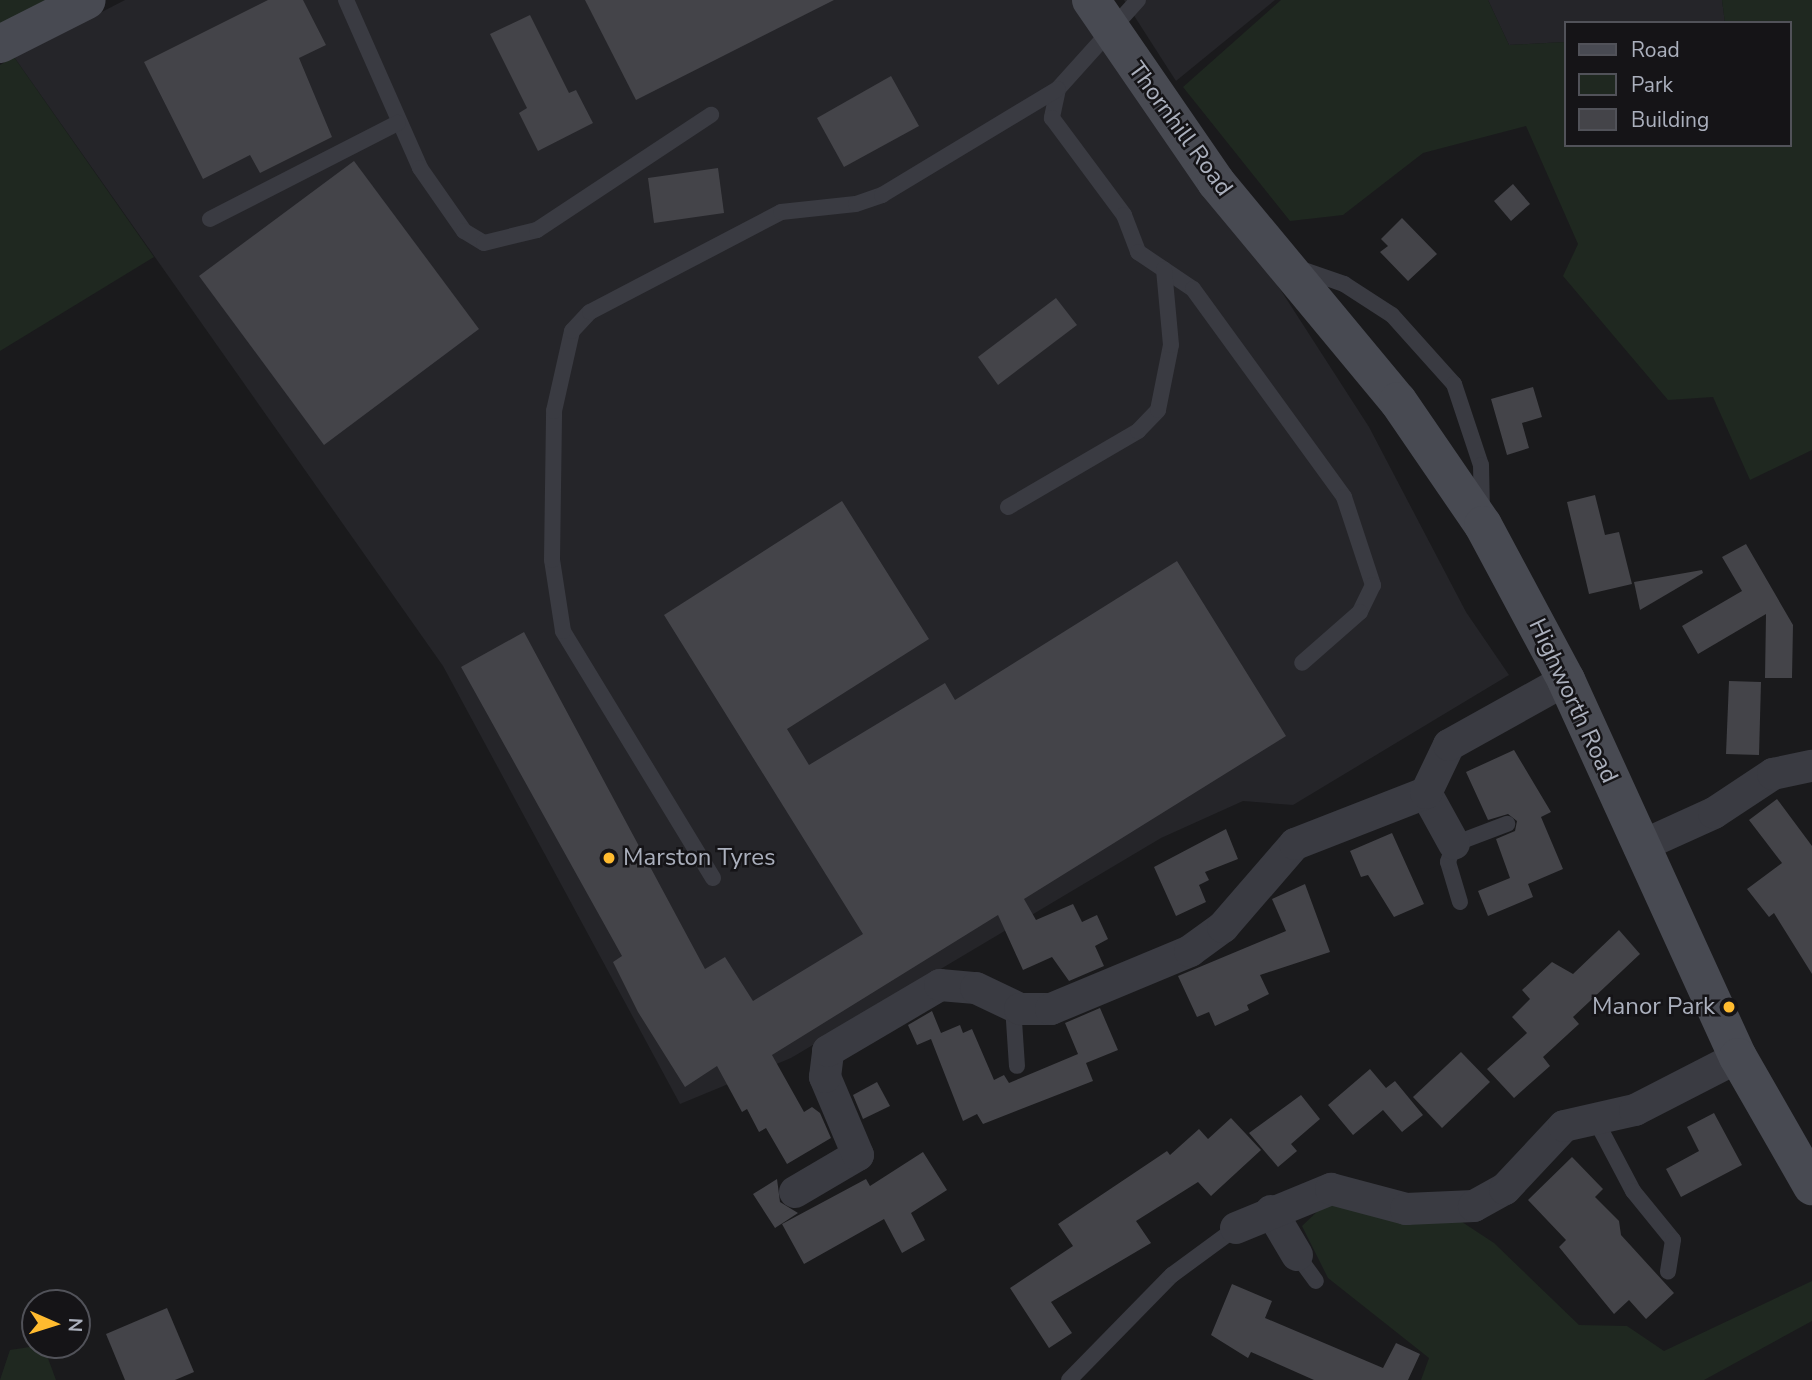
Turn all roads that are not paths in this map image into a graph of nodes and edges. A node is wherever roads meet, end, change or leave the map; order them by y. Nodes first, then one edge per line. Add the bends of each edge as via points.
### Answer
1 (87, 0) edge
2 (346, 0) edge
3 (1138, 0) edge
4 (1100, 14) edge
5 (0, 44) edge
6 (1058, 89) junction
7 (711, 115) dead end
8 (398, 123) junction
9 (210, 219) dead end
10 (1278, 258) junction
11 (1164, 269) junction
12 (1008, 507) dead end
13 (1481, 523) junction
14 (1302, 663) dead end
15 (1566, 680) junction
16 (1812, 766) edge
17 (1426, 793) junction
18 (1507, 824) dead end
19 (1454, 844) junction
20 (1639, 848) junction
21 (713, 878) dead end
22 (1460, 902) dead end
23 (1013, 1006) junction
24 (1738, 1057) junction
25 (1017, 1066) dead end
26 (1594, 1117) junction
27 (1812, 1186) edge
28 (795, 1192) dead end
29 (1271, 1211) junction
30 (1236, 1228) joint
31 (1297, 1255) joint
32 (1668, 1272) dead end
33 (1316, 1281) dead end
34 (1069, 1380) edge

1 - 5 street
2 - 8 lane
3 - 4 lane
4 - 6 lane
4 - 10 street, Thornhill Road
6 - 11 lane via 1052,118 1124,215 1138,252
6 - 21 lane via 882,195 856,204 781,212 590,312 572,331 554,411 552,560 563,631
7 - 8 lane via 554,220 496,243 464,231
8 - 9 lane
10 - 13 street, Highworth Road via 1398,401
10 - 13 lane via 1369,298 1441,367 1475,439
11 - 12 lane via 1171,345 1158,410 1138,431
11 - 14 lane via 1193,289 1344,497 1373,585 1360,612
13 - 15 street, Highworth Road
15 - 17 street via 1449,746
15 - 20 street, Highworth Road
16 - 20 street via 1773,774 1714,813
17 - 19 street
17 - 23 street via 1295,844 1223,927 1190,951 1076,1002 1035,1010
18 - 19 lane
19 - 22 lane via 1448,862
20 - 24 street, Highworth Road
23 - 25 lane
23 - 28 street via 952,983 914,997 828,1051 825,1077 858,1155
24 - 26 street via 1635,1110
24 - 27 street, Highworth Road
26 - 29 street via 1564,1126 1505,1189 1474,1206 1406,1209 1331,1189
26 - 32 lane via 1633,1191 1672,1240
29 - 30 street
29 - 31 street
30 - 34 lane via 1172,1275
31 - 33 lane

